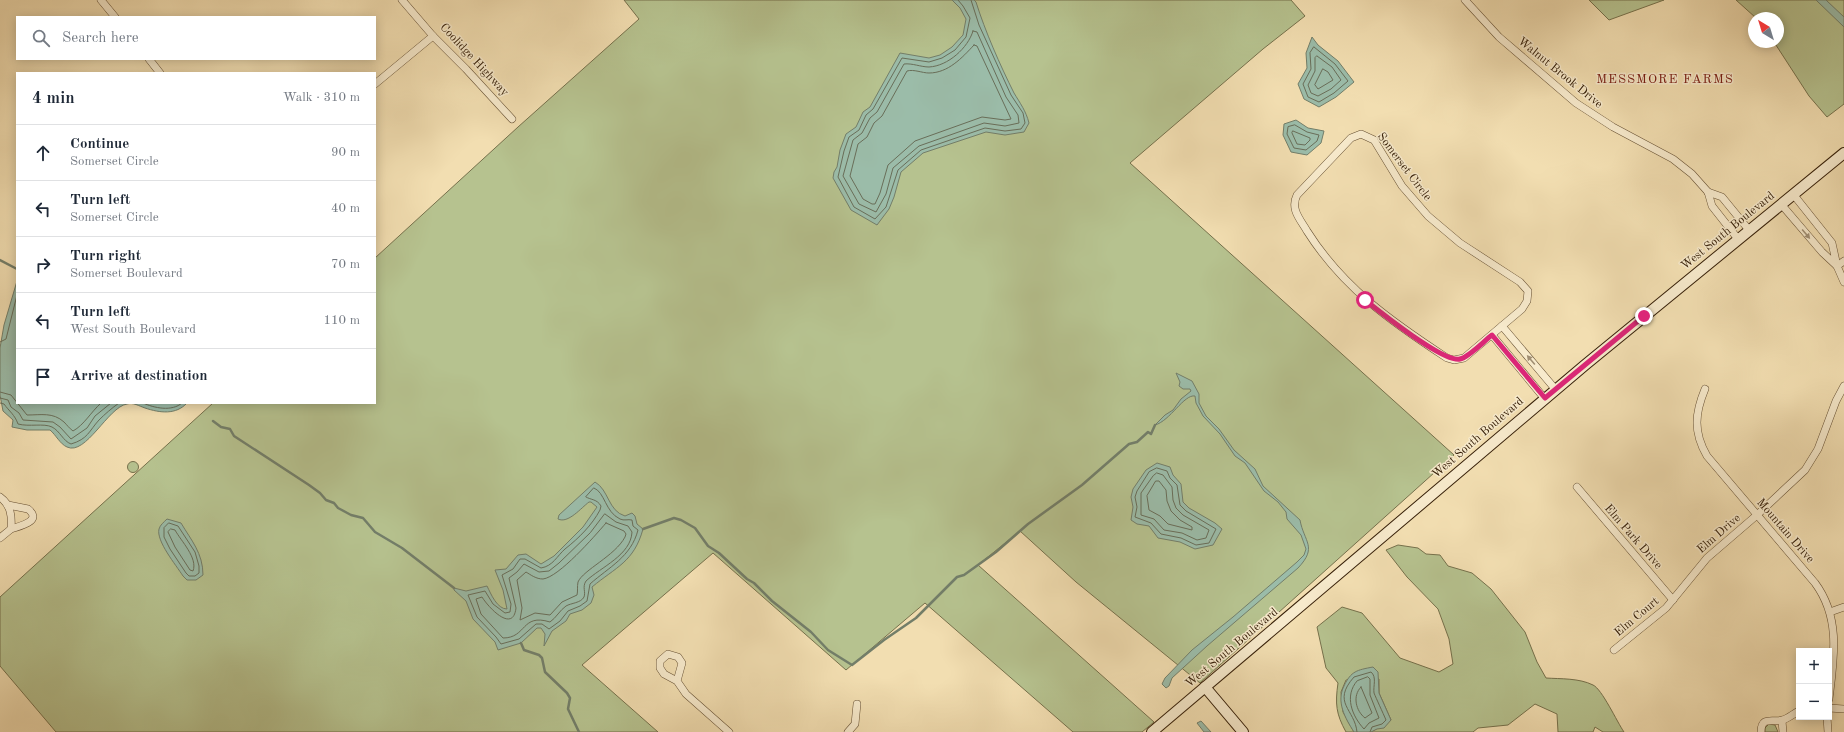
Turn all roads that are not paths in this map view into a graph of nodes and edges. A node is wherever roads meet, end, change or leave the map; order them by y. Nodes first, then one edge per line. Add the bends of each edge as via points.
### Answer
1 (101, 0) edge
2 (402, 0) edge
3 (1465, 0) edge
4 (114, 16) edge
5 (433, 36) junction
6 (149, 60) edge
7 (159, 72) edge
8 (376, 83) edge
9 (512, 119) dead end
10 (1844, 153) edge
11 (1708, 192) junction
12 (1794, 194) junction
13 (1781, 204) junction
14 (1732, 209) junction
15 (1721, 218) junction
16 (1749, 230) junction
17 (1738, 239) junction
18 (1844, 261) edge
19 (1837, 266) junction
20 (1844, 282) edge
21 (1502, 326) junction
22 (1492, 335) junction
23 (1844, 386) edge
24 (1705, 388) dead end
25 (1556, 390) junction
26 (1545, 398) junction
27 (1577, 487) dead end
28 (0, 497) edge
29 (8, 505) junction
30 (1757, 515) junction
31 (10, 529) junction
32 (0, 538) edge
33 (1674, 600) junction
34 (1844, 607) edge
35 (1830, 612) junction
36 (1614, 650) dead end
37 (677, 681) dead end
38 (1831, 684) edge
39 (1205, 687) junction
40 (857, 704) dead end
41 (1832, 708) edge
42 (1844, 709) edge
43 (1796, 712) edge
44 (1782, 720) junction
45 (1828, 720) edge
46 (729, 732) edge
47 (848, 732) edge
48 (1152, 732) edge
49 (1243, 732) edge
50 (1761, 732) edge
51 (1783, 732) edge
52 (1828, 732) edge

1 - 4 street
2 - 5 street, Coolidge Highway
3 - 11 street, Walnut Brook Drive via 1504,41 1576,103 1684,167
5 - 8 street
5 - 9 street, Coolidge Highway
6 - 7 street
10 - 12 main road, West South Boulevard
11 - 14 street, Walnut Brook Drive via 1722,197
11 - 15 street, Walnut Brook Drive via 1712,206
12 - 13 main road, West South Boulevard
12 - 19 street via 1832,243
13 - 16 main road, West South Boulevard
13 -> 19 street
14 - 15 street
14 - 16 street, Walnut Brook Drive
15 - 17 street, Walnut Brook Drive
16 - 17 main road, West South Boulevard
17 - 25 main road, West South Boulevard
18 - 19 street
19 - 20 street
21 - 22 street, Somerset Circle
21 - 22 street, Somerset Circle via 1526,305 1528,294 1524,285 1454,239 1428,216 1402,186 1374,140 1361,134 1351,138 1295,199 1294,209 1320,250 1365,300 1447,358 1464,358
25 -> 21 street
22 - 26 street
23 - 30 street, Elm Drive via 1810,463
24 - 30 street, Mountain Drive via 1696,415 1696,432 1701,447
25 - 26 main road, West South Boulevard
26 - 39 main road, West South Boulevard
27 - 33 street, Elm Park Drive
28 - 29 street
29 - 31 street
29 - 31 street via 28,509 33,514 30,522
30 - 33 street, Elm Drive via 1707,558
30 - 35 street, Mountain Drive via 1815,582
31 - 32 street
33 - 36 street, Elm Court
34 - 35 street
35 - 38 street, Mountain Drive via 1834,629
37 - 46 street via 686,694
39 - 48 main road, West South Boulevard
39 - 49 main road
40 - 47 street via 855,724
41 - 42 street
43 - 44 street
44 - 50 street via 1768,720 1761,727
44 - 51 street
45 - 52 street

